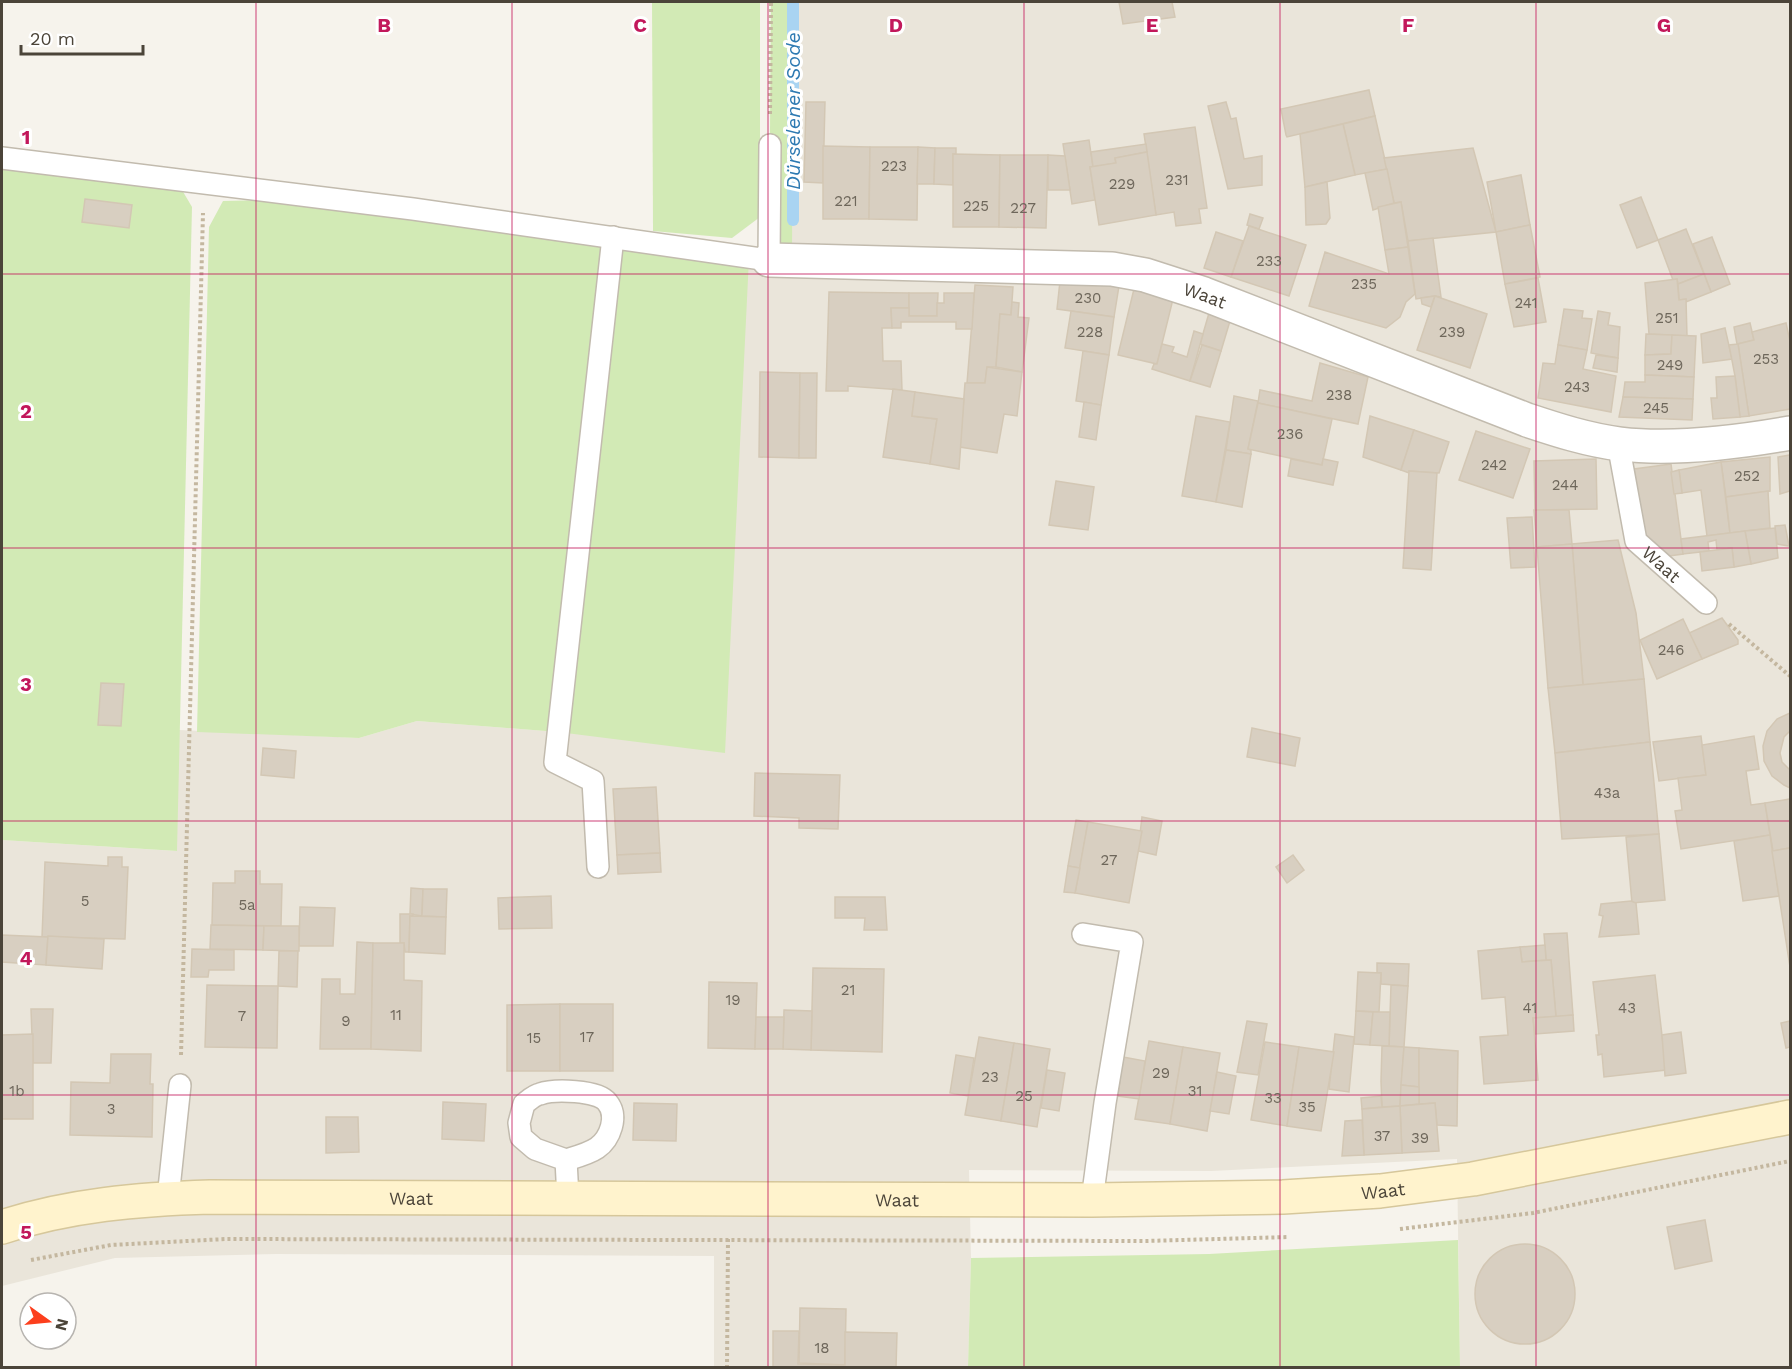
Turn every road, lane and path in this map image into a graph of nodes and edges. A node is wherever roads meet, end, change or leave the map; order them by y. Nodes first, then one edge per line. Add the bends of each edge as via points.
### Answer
1 (771, 2) edge
2 (770, 145) joint
3 (2, 158) edge
4 (204, 183) junction
5 (613, 237) junction
6 (769, 260) junction
7 (1791, 433) edge
8 (1618, 443) junction
9 (1706, 603) joint
10 (1791, 676) edge
11 (598, 867) dead end
12 (1083, 934) dead end
13 (180, 1085) joint
14 (1791, 1117) edge
15 (566, 1160) dead end
16 (168, 1198) junction
17 (568, 1198) junction
18 (728, 1199) junction
19 (1092, 1200) junction
20 (2, 1227) edge
21 (727, 1368) edge

1 - 2 path
2 - 6 lane
3 - 4 lane
4 - 5 lane
4 - 13 path
5 - 6 lane
5 - 11 lane via 555,762 593,781
6 - 8 street, Waat via 1077,267 1145,275 1204,294 1527,420
7 - 8 street, Waat via 1702,443
8 - 9 lane, Waat via 1636,542
9 - 10 path
12 - 19 lane via 1132,942
13 - 16 lane
14 - 19 main road, Waat via 1521,1171 1424,1186 1284,1197
15 - 17 lane
16 - 17 main road, Waat
16 - 20 main road, Waat via 70,1210
17 - 18 main road, Waat
18 - 19 main road, Waat
18 - 21 path

